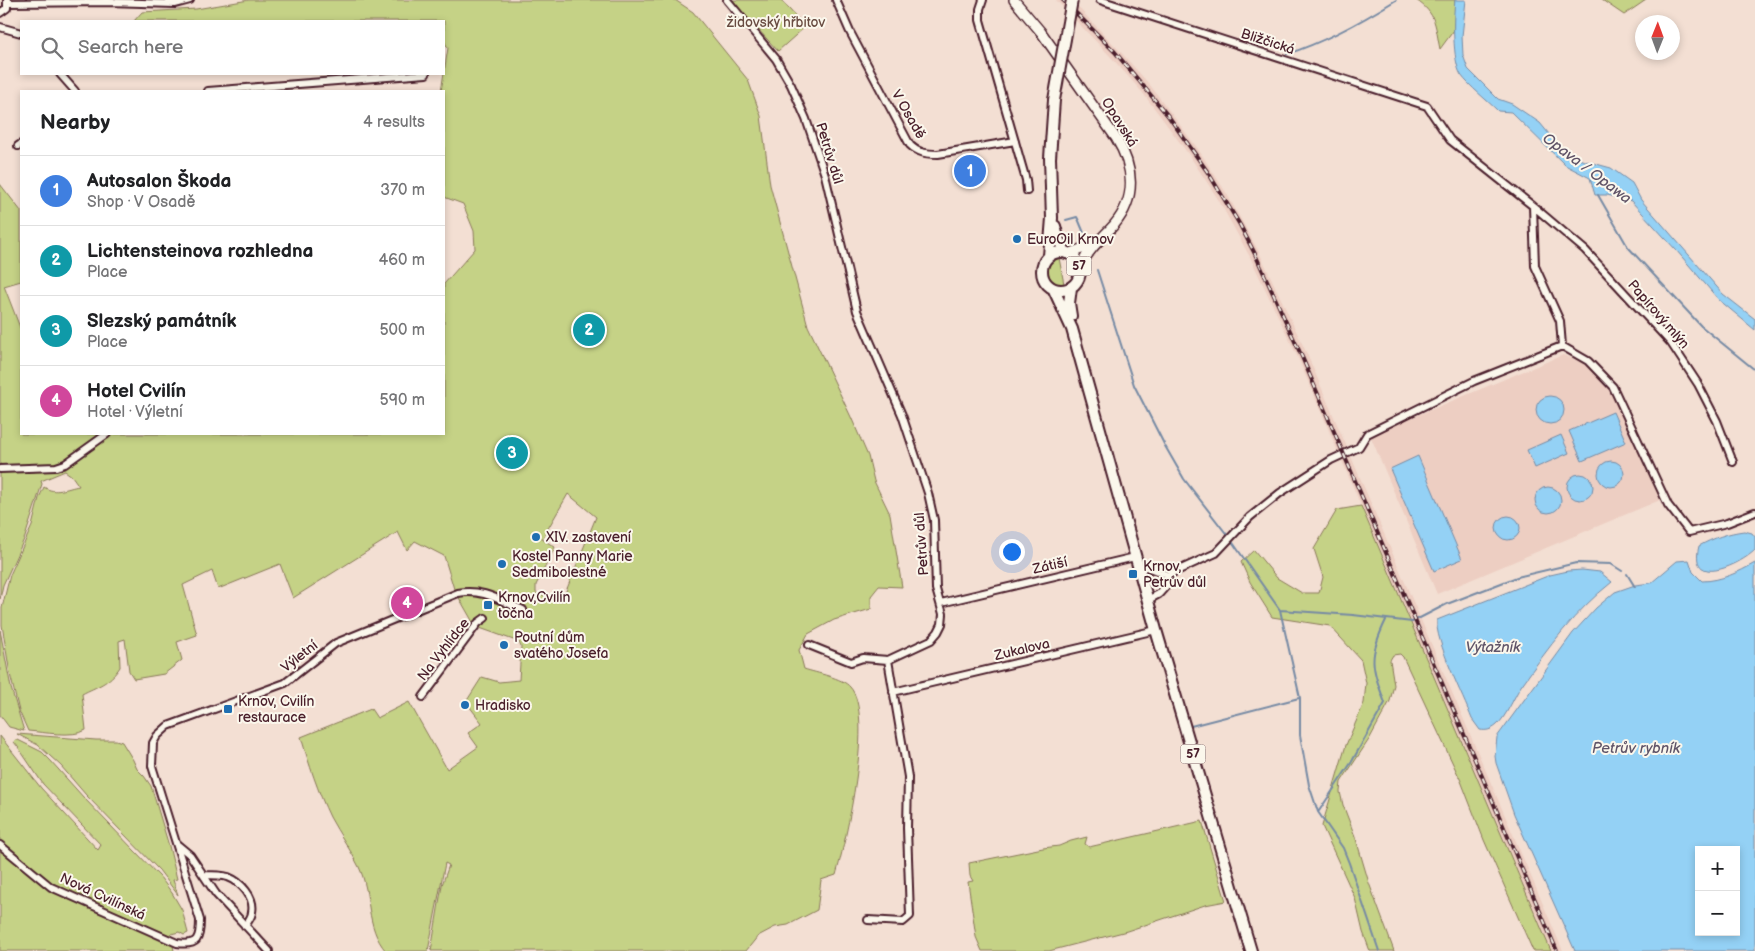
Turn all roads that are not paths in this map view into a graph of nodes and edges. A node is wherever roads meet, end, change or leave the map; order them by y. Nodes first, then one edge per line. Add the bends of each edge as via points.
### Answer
1 (190, 0) edge
2 (727, 0) edge
3 (836, 0) edge
4 (983, 0) edge
5 (1014, 0) edge
6 (1072, 0) edge
7 (1100, 0) edge
8 (8, 1) edge
9 (108, 1) edge
10 (0, 14) edge
11 (0, 27) edge
12 (20, 33) edge
13 (61, 75) edge
14 (413, 75) edge
15 (74, 90) edge
16 (221, 90) edge
17 (1428, 106) joint
18 (1015, 141) junction
19 (1027, 191) dead end
20 (1533, 206) junction
21 (1052, 218) junction
22 (1097, 241) junction
23 (1068, 253) junction
24 (1049, 256) junction
25 (1080, 267) junction
26 (1071, 288) junction
27 (1054, 290) junction
28 (1072, 329) junction
29 (1562, 346) junction
30 (106, 435) edge
31 (1733, 462) dead end
32 (0, 469) edge
33 (1755, 512) edge
34 (1136, 557) junction
35 (1139, 568) junction
36 (1168, 574) junction
37 (1148, 600) junction
38 (941, 604) junction
39 (523, 610) dead end
40 (485, 618) dead end
41 (1156, 630) junction
42 (809, 645) dead end
43 (888, 660) junction
44 (893, 692) junction
45 (423, 697) dead end
46 (0, 845) edge
47 (178, 845) junction
48 (204, 874) junction
49 (868, 920) dead end
50 (245, 926) junction
51 (177, 943) junction
52 (184, 951) edge
53 (270, 951) edge
54 (1250, 951) edge

1 - 9 street via 175,4
2 - 38 street, Petrův důl via 776,58 806,120 826,175 857,311 902,415 928,493 934,520 936,589
3 - 18 street, V Osadě via 914,149 938,154
4 - 18 street via 980,20
5 - 22 main road, Opavská via 1056,53 1127,158 1131,178 1128,202 1117,222
6 - 21 main road, 57, bridge via 1054,100 1050,158
7 - 17 street, Bližčická
8 - 9 street
8 - 10 street via 7,8
11 - 12 street
13 - 15 street
14 - 16 street
17 - 20 street, Papírový mlýn via 1450,140
18 - 19 street
20 - 29 street via 1535,266 1560,321
20 - 31 street, Papírový mlýn via 1586,250 1671,343 1718,421
21 - 23 main road, 57 via 1058,241
21 - 24 main road, 57
22 - 23 main road via 1080,251
22 - 25 main road, Opavská
23 - 24 main road, 57
23 - 25 main road, 57
24 - 27 main road, 57 via 1041,274 1045,284
25 - 26 main road, 57 via 1079,278
26 - 27 main road, 57
26 - 28 main road, 57
27 - 28 main road, 57
28 - 34 main road, 57
29 - 33 street via 1588,361 1613,388 1668,505 1689,532
29 - 36 street via 1474,381 1367,434 1359,447 1331,460 1280,493 1250,517 1216,553
30 - 32 street via 65,464
34 - 35 main road, 57
34 - 38 street, Zátiší
35 - 36 street
35 - 37 main road, 57
36 - 37 street via 1167,585
37 - 41 main road, 57
38 - 43 street, Petrův důl via 942,624 931,640
39 - 47 street, Výletní via 473,591 458,593 336,644 285,683 168,726 153,743 152,766
40 - 45 street, Na Vyhlídce
41 - 44 street, Zukalova
41 - 54 main road, 57
42 - 43 street via 851,662 863,658
43 - 44 street
44 - 49 street via 908,777 910,916 903,922
46 - 51 street, Nová Cvilínská via 51,887
47 - 48 street
47 - 51 street via 200,920 200,935 194,943
48 - 50 street via 216,894
48 - 50 street via 228,878 246,892 253,911
50 - 53 street
51 - 52 street, Nová Cvilínská

